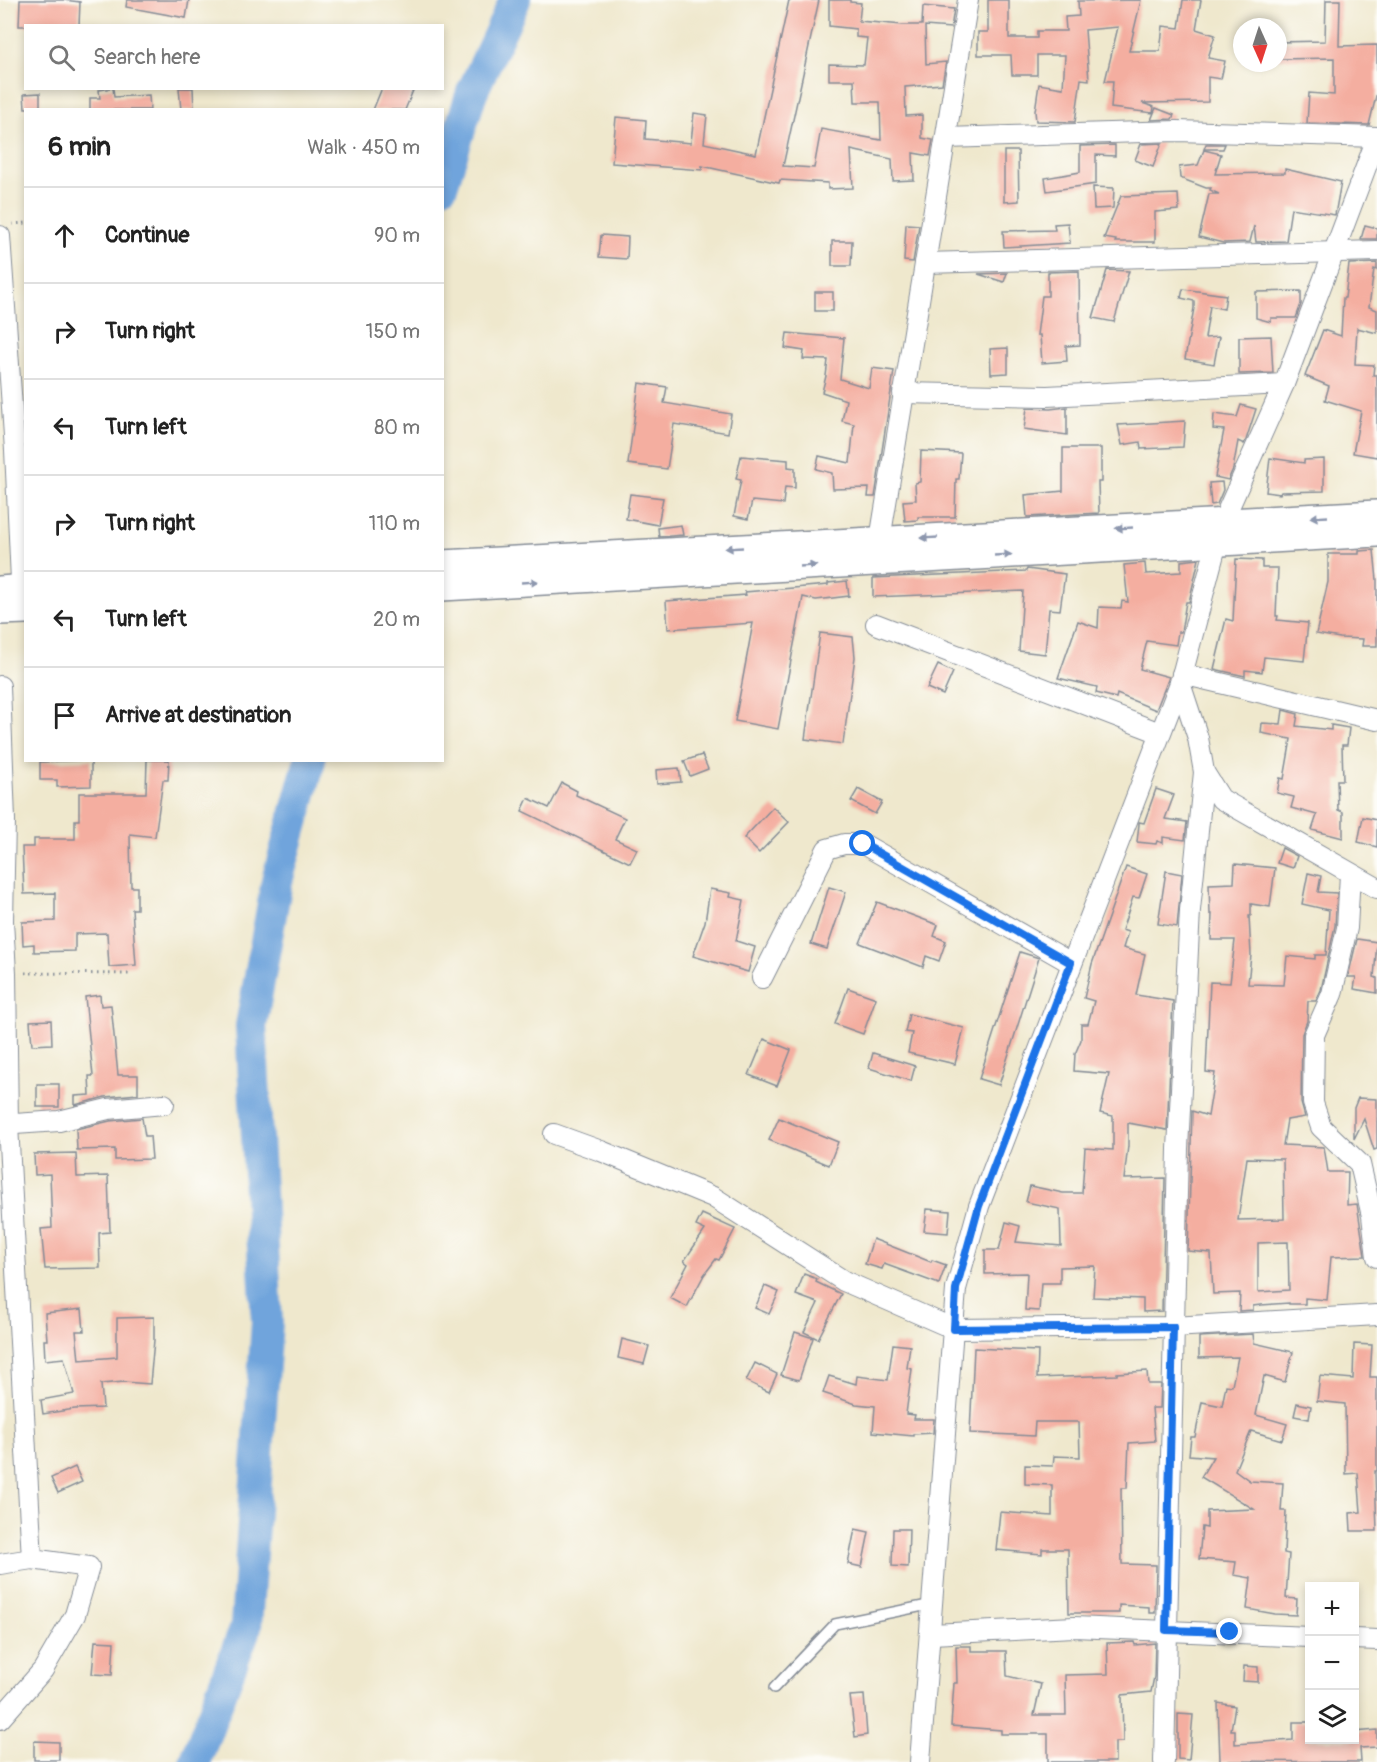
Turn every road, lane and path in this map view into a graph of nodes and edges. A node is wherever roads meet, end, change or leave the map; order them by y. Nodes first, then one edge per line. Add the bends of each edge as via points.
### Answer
1 (968, 0) edge
2 (1377, 137) edge
3 (945, 138) junction
4 (0, 236) edge
5 (1377, 251) edge
6 (1334, 252) junction
7 (925, 263) junction
8 (1284, 384) junction
9 (903, 393) junction
10 (1377, 514) edge
11 (1220, 532) junction
12 (1377, 533) edge
13 (880, 540) junction
14 (444, 565) edge
15 (471, 574) junction
16 (444, 586) edge
17 (16, 600) edge
18 (876, 624) dead end
19 (1181, 679) junction
20 (0, 686) edge
21 (1377, 720) edge
22 (1160, 734) junction
23 (1204, 772) junction
24 (1350, 874) junction
25 (1377, 888) edge
26 (1071, 963) junction
27 (6, 973) junction
28 (131, 974) dead end
29 (762, 978) dead end
30 (164, 1104) dead end
31 (4, 1125) edge
32 (554, 1134) dead end
33 (1377, 1257) edge
34 (1377, 1316) edge
35 (1173, 1327) junction
36 (954, 1329) junction
37 (32, 1559) junction
38 (0, 1564) edge
39 (933, 1604) junction
40 (1166, 1630) junction
41 (931, 1634) junction
42 (1305, 1636) edge
43 (1359, 1639) edge
44 (1377, 1640) edge
45 (774, 1688) dead end
46 (0, 1719) edge
47 (920, 1762) edge
48 (1164, 1762) edge

1 - 3 street
2 - 3 street via 1177,131
2 - 6 street
3 - 7 street
4 - 17 street via 15,450
5 - 6 street
6 - 7 street
6 - 8 street
7 - 9 street
8 - 9 street via 1047,396
8 - 11 street
9 - 13 street
10 -> 11 main road
11 - 12 main road
11 -> 13 main road
15 -> 11 main road
11 - 19 street
13 -> 15 main road
14 - 15 main road
15 - 16 main road
18 - 22 street
19 - 21 street
19 - 22 street
19 - 23 street
20 - 27 street
22 - 26 street
23 - 24 street via 1221,799
23 - 35 street via 1190,910
24 - 25 street
24 - 33 street via 1347,928 1332,994 1314,1035 1313,1103 1321,1127 1360,1164
26 - 29 street via 863,844 844,844 827,849
26 - 36 street via 979,1206 956,1289
27 - 28 path
27 - 31 street
30 - 31 street
31 - 37 street
32 - 36 street via 713,1197 844,1281
34 - 35 street
35 - 36 street
35 - 40 street
36 - 39 street
37 - 38 street
37 - 46 street via 89,1567 75,1615 44,1670
39 - 41 street
39 - 45 lane via 836,1624
40 - 41 street via 1074,1627
40 - 42 street
40 - 48 street
41 - 47 street
43 - 44 street

